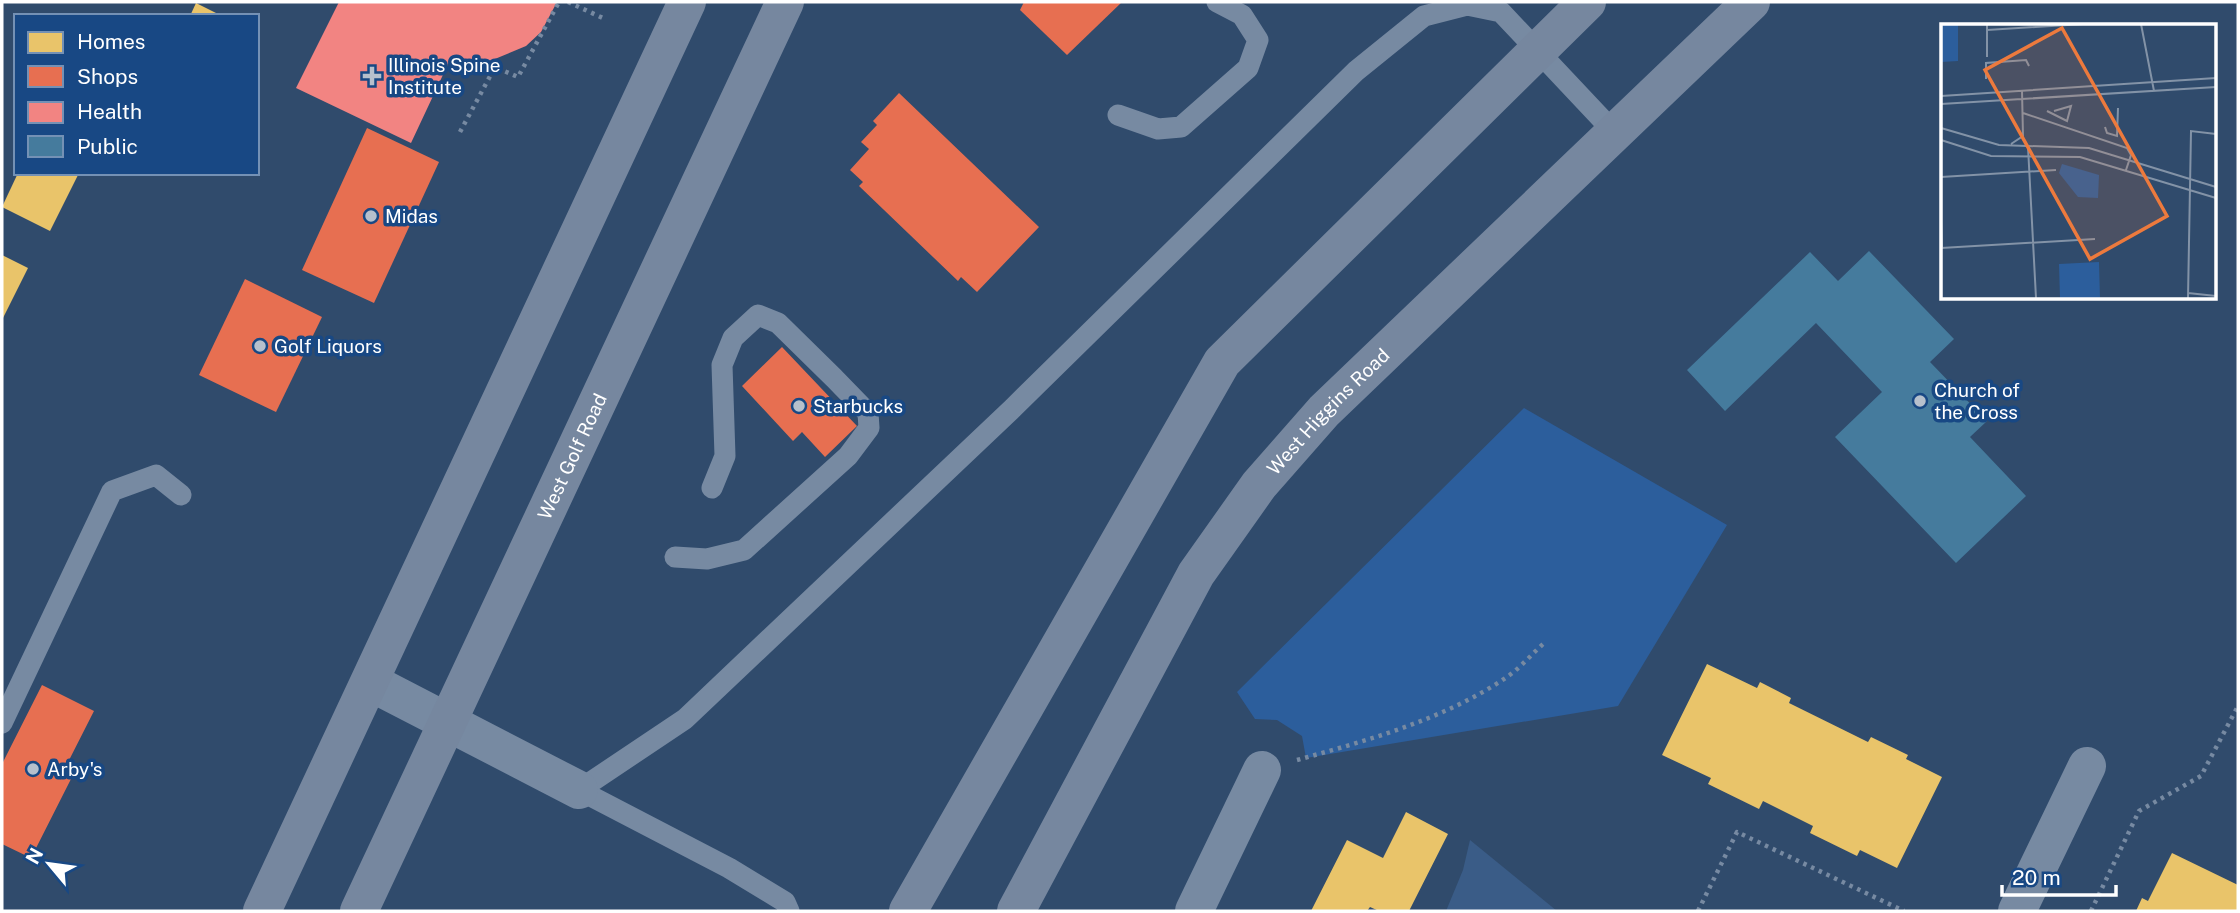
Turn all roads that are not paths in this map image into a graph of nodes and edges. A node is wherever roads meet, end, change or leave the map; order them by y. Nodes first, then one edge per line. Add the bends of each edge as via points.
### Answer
1 (687, 2) edge
2 (785, 2) edge
3 (1217, 2) edge
4 (1587, 2) edge
5 (1751, 2) edge
6 (1535, 50) junction
7 (1118, 115) dead end
8 (1614, 132) junction
9 (712, 488) dead end
10 (181, 495) dead end
11 (675, 557) dead end
12 (370, 682) junction
13 (2, 723) edge
14 (448, 723) junction
15 (2087, 766) dead end
16 (1262, 769) road end
17 (579, 790) junction
18 (262, 911) edge
19 (359, 911) edge
20 (789, 911) edge
21 (908, 911) edge
22 (1016, 911) edge
23 (1194, 911) edge
24 (2017, 911) edge

1 - 12 main road
2 - 14 main road, West Golf Road
3 - 7 lane via 1242,15 1258,40 1248,68 1181,127 1158,130
4 - 6 main road
5 - 8 main road, West Higgins Road
6 - 8 lane
6 - 17 lane via 1501,12 1467,5 1424,16 1356,71 1013,408 685,719
6 - 21 main road via 1222,362
8 - 22 main road, West Higgins Road via 1324,411 1259,485 1196,575
9 - 11 lane via 724,456 722,365 733,338 758,314 778,323 834,378 868,413 869,428 848,456 744,550 707,559
10 - 13 lane via 156,475 112,491
12 - 14 street
12 - 18 main road
14 - 17 street
14 - 19 main road, West Golf Road
15 - 24 street
16 - 23 street
17 - 20 lane via 729,868 785,902

